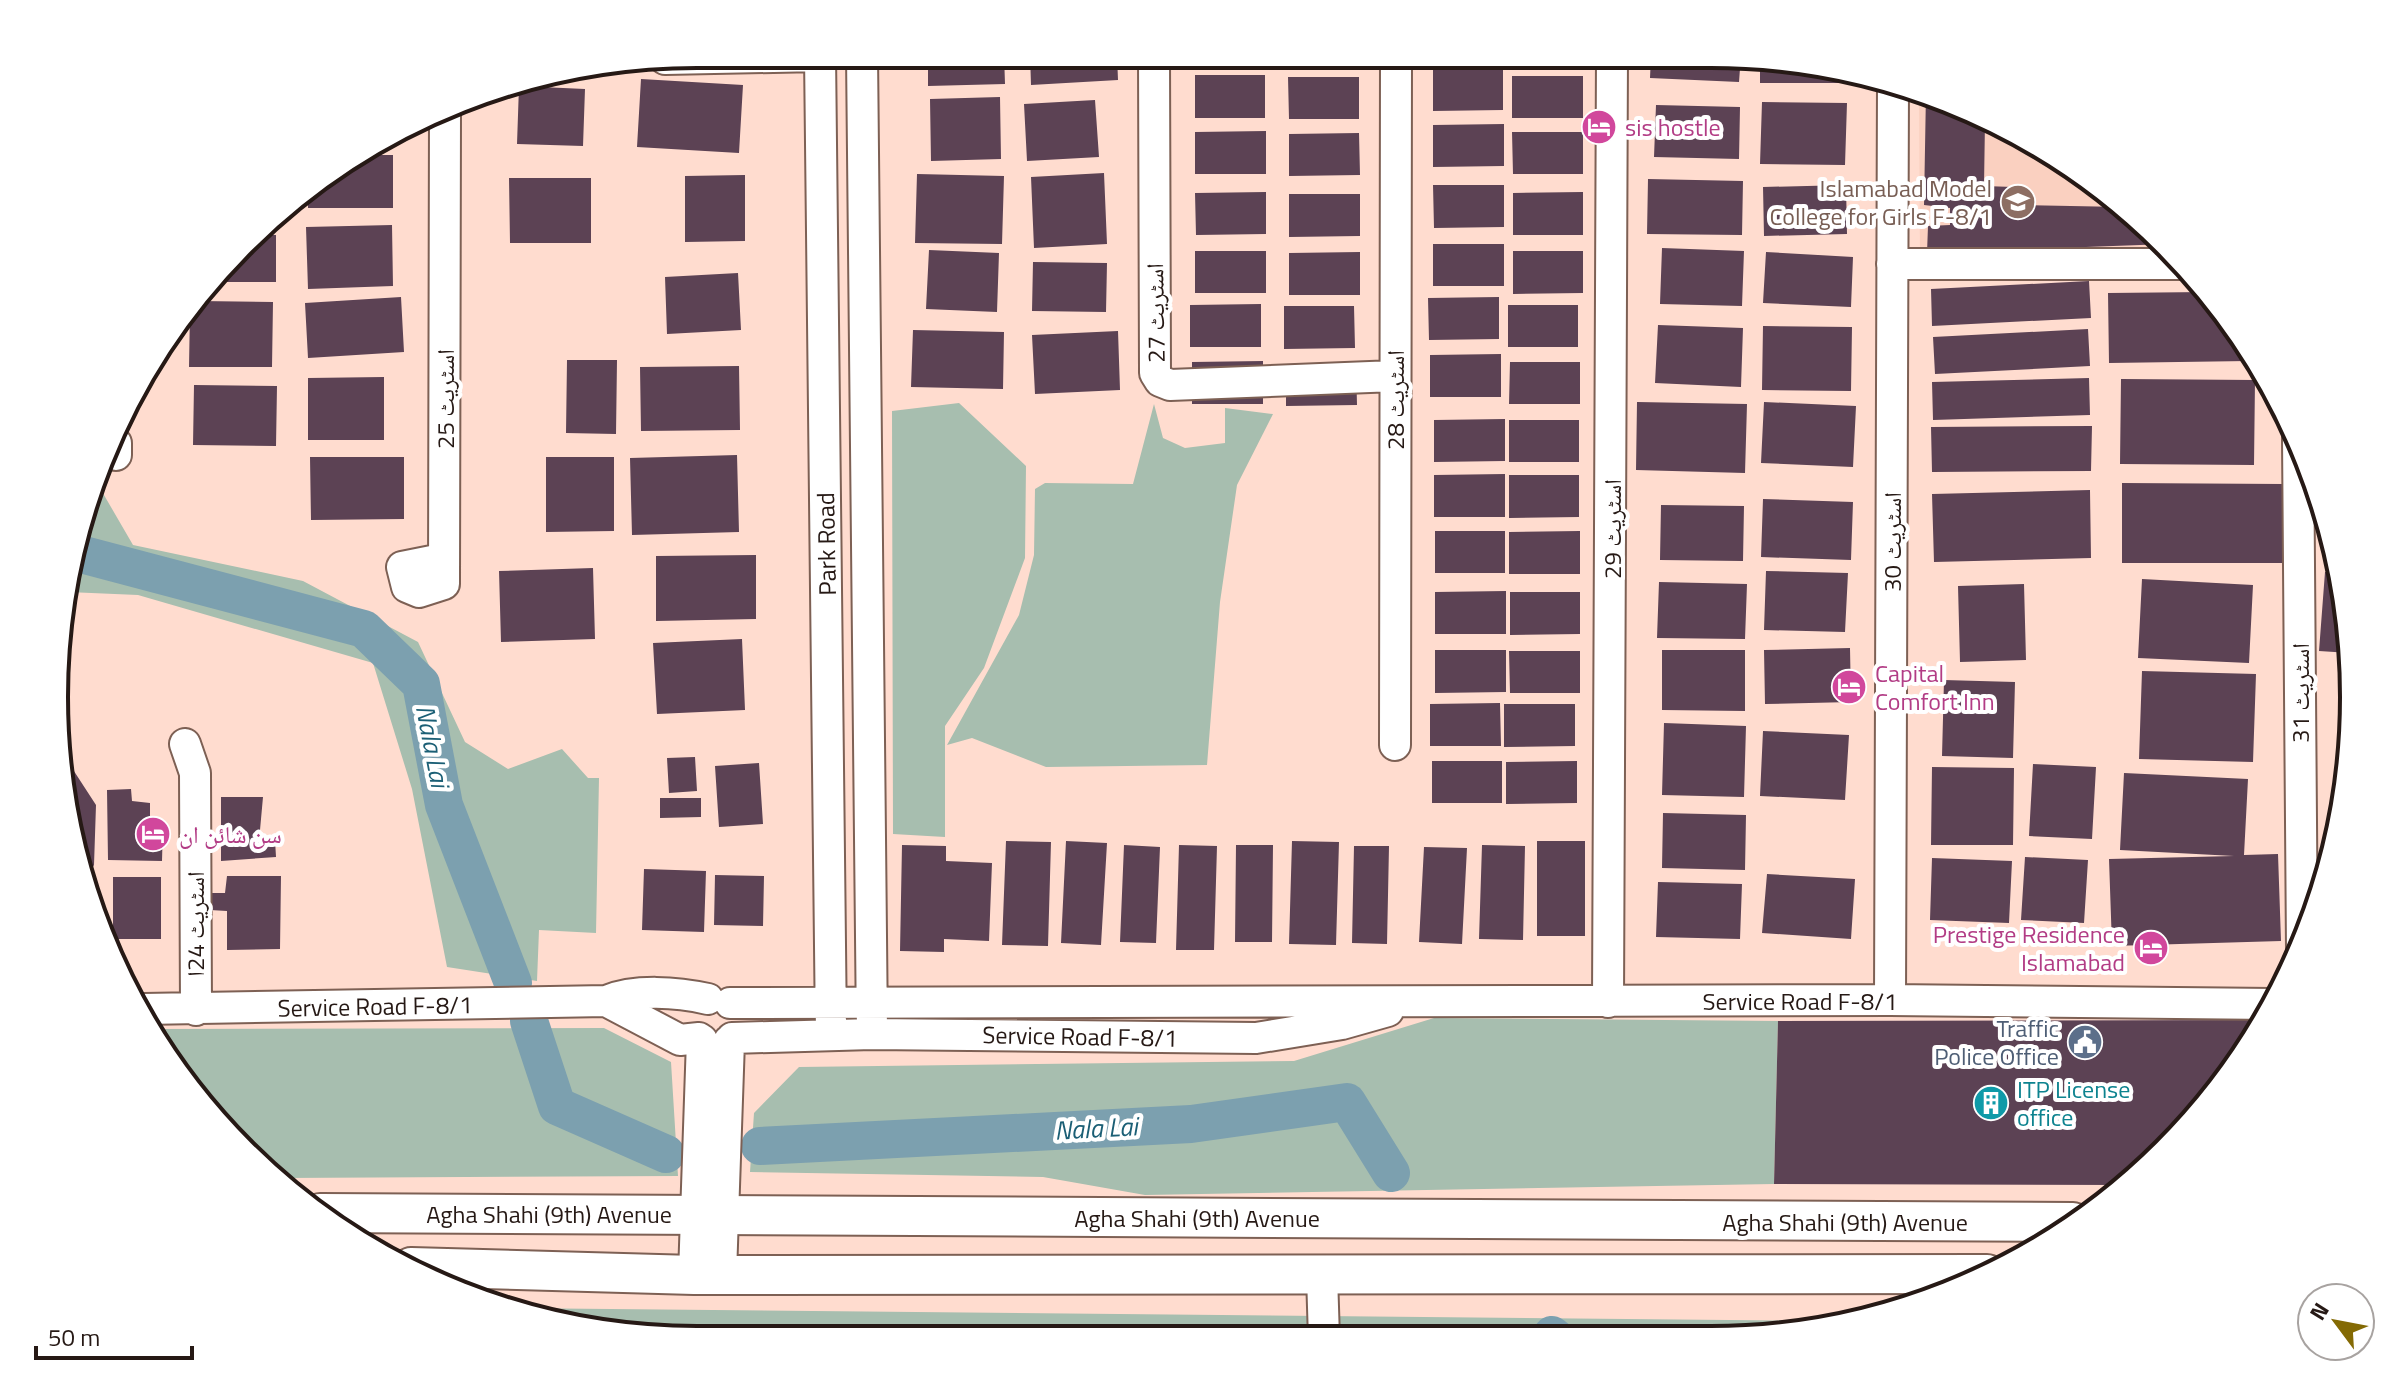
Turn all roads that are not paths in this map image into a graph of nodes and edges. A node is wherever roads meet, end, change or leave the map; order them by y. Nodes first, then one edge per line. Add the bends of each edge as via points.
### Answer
1 (820, 68) edge
2 (862, 68) edge
3 (1154, 68) edge
4 (1396, 68) edge
5 (1612, 68) edge
6 (1893, 95) edge
7 (445, 121) edge
8 (1892, 264) junction
9 (2167, 264) edge
10 (1395, 376) junction
11 (2298, 472) edge
12 (442, 559) dead end
13 (185, 744) dead end
14 (1395, 745) dead end
15 (2302, 913) edge
16 (1890, 1000) junction
17 (606, 1001) junction
18 (719, 1001) junction
19 (1424, 1001) junction
20 (1608, 1002) junction
21 (832, 1003) junction
22 (871, 1003) junction
23 (2260, 1004) edge
24 (151, 1009) edge
25 (196, 1010) junction
26 (831, 1034) junction
27 (872, 1034) junction
28 (715, 1039) junction
29 (338, 1213) edge
30 (710, 1214) junction
31 (2057, 1222) edge
32 (433, 1268) edge
33 (1961, 1274) edge
34 (707, 1275) junction
35 (1322, 1275) junction
36 (1324, 1326) edge

1 - 21 street, Park Road
2 - 22 street, Park Road
3 - 10 street, اسٹریٹ 27 via 1155,373 1160,381 1170,385
4 - 10 street, اسٹریٹ 28
5 - 20 street, اسٹریٹ 29
6 - 8 street, اسٹریٹ 30
7 - 12 street, اسٹریٹ 25 via 444,584 419,592 407,587 402,567
8 - 9 street
8 - 16 street, اسٹریٹ 30
10 - 14 street, اسٹریٹ 28
11 - 15 street, اسٹریٹ 31
13 - 25 street, اسٹریٹ 24ا via 195,773
16 - 20 street, Service Road F-8/1
16 - 23 street, Service Road F-8/1
17 - 18 street, Service Road F-8/1 via 621,995 687,994
17 - 25 street, Service Road F-8/1
17 - 28 street, Service Road F-8/1 via 680,1040
18 - 21 street, Service Road F-8/1
18 - 28 street via 739,1020
18 - 28 street via 694,1013 692,1026
19 - 20 street, Service Road F-8/1
19 - 22 street, Service Road F-8/1
19 - 27 street, Service Road F-8/1 via 1342,1024 1256,1038
21 - 22 street, Service Road F-8/1
21 - 26 street, Park Road
22 - 27 street, Park Road
24 - 25 street, Service Road F-8/1
26 - 27 street, Service Road F-8/1
26 - 28 street, Service Road F-8/1
28 - 30 street
29 - 30 main road, Agha Shahi (9th) Avenue
30 - 31 main road, Agha Shahi (9th) Avenue
30 - 34 street
32 - 34 main road
33 - 35 main road
34 - 35 main road
35 - 36 street

